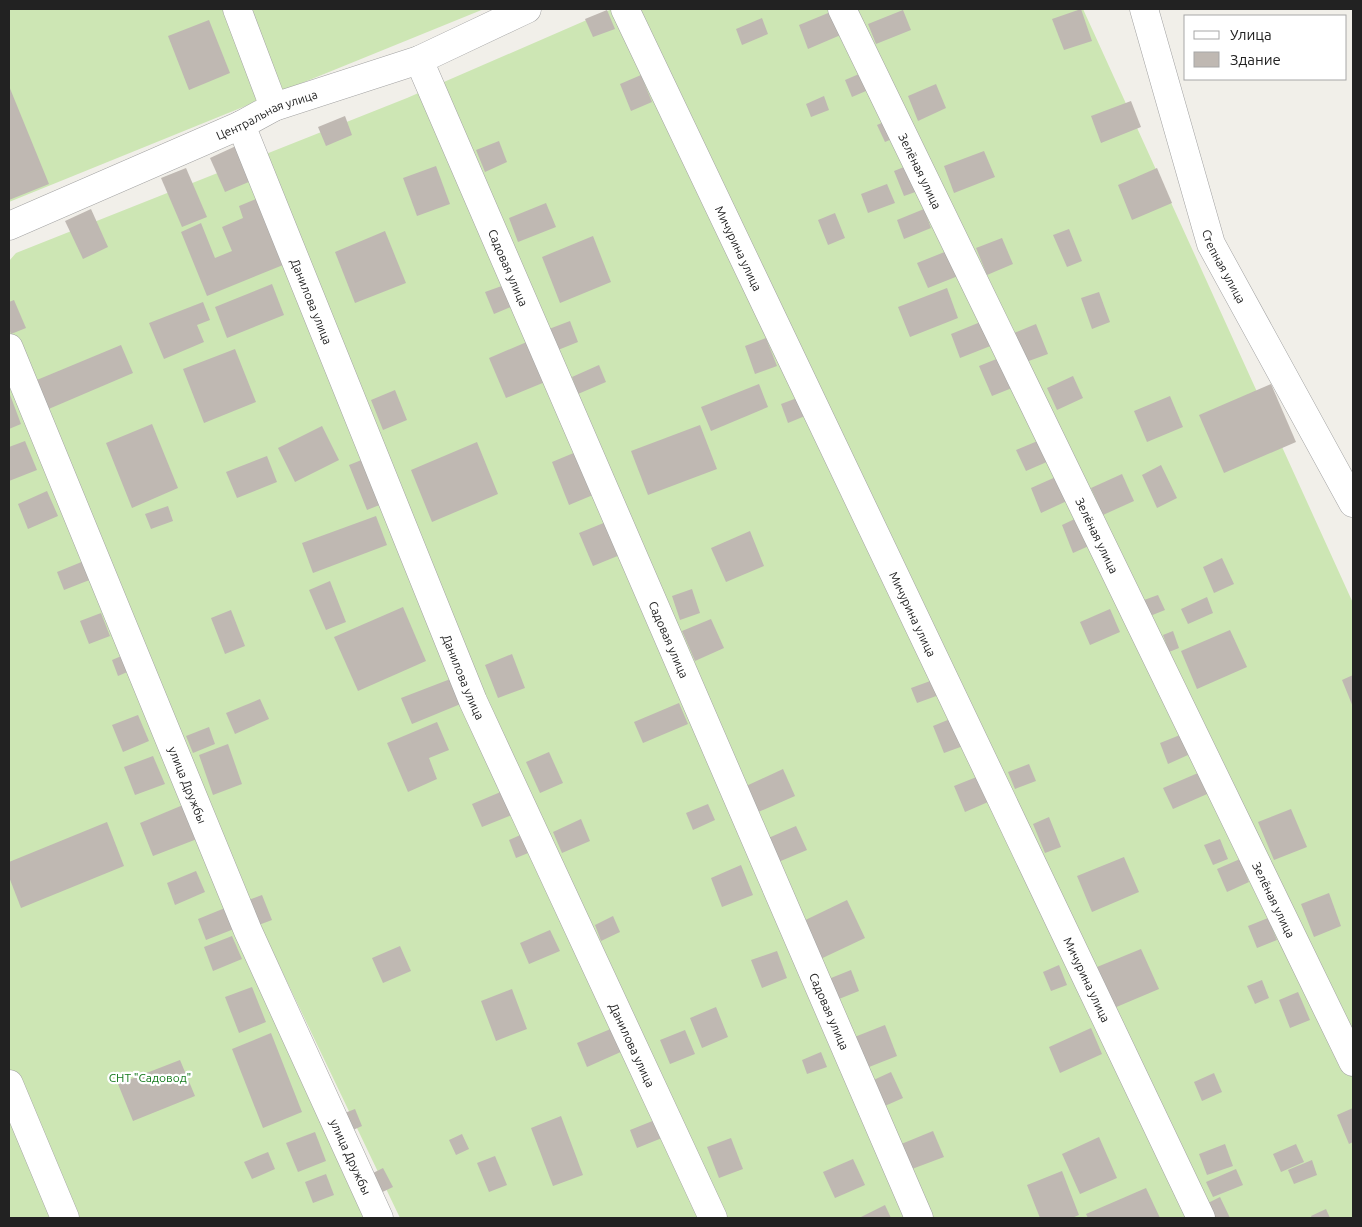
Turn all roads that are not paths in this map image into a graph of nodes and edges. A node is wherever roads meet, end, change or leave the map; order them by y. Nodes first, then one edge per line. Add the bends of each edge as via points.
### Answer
1 (237, 9) edge
2 (527, 9) edge
3 (625, 9) edge
4 (842, 9) edge
5 (1144, 9) edge
6 (419, 60) junction
7 (274, 107) junction
8 (241, 125) junction
9 (9, 226) edge
10 (9, 348) edge
11 (1353, 503) edge
12 (1353, 1062) edge
13 (9, 1084) edge
14 (64, 1218) edge
15 (379, 1218) edge
16 (713, 1218) edge
17 (919, 1218) edge
18 (1201, 1218) edge

1 - 7 street
2 - 6 street, Центральная улица
3 - 18 street, Мичурина улица
4 - 12 street, Зелёная улица
5 - 11 street, Степная улица via 1211,244
6 - 7 street, Центральная улица
6 - 17 street, Садовая улица
7 - 8 street, Центральная улица
8 - 9 street, Центральная улица
8 - 16 street, Данилова улица via 473,701
10 - 15 street, улица Дружбы via 248,931
13 - 14 street

